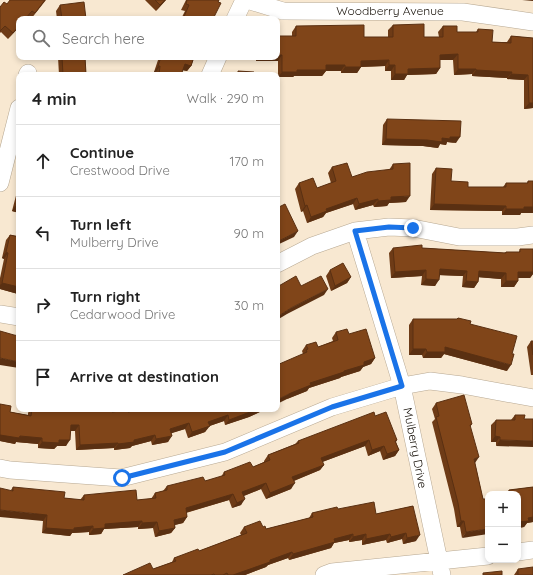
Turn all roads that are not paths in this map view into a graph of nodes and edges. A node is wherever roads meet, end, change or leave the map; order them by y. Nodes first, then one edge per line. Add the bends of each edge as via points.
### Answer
1 (244, 0) edge
2 (247, 0) edge
3 (464, 6) edge
4 (236, 16) edge
5 (533, 22) edge
6 (217, 60) edge
7 (211, 72) edge
8 (16, 120) edge
9 (0, 183) edge
10 (355, 231) junction
11 (533, 235) edge
12 (280, 262) edge
13 (0, 314) edge
14 (16, 317) edge
15 (402, 386) junction
16 (533, 398) edge
17 (0, 468) edge
18 (533, 550) edge
19 (521, 552) edge
20 (485, 557) edge
21 (440, 568) edge
22 (324, 575) edge

1 - 4 street
2 - 3 street, Woodberry Avenue via 283,10
3 - 5 street, Woodberry Avenue
6 - 7 street
8 - 9 street
10 - 11 street via 389,227 413,228 459,237
10 - 12 street via 312,246
10 - 15 street, Mulberry Drive
13 - 14 street
15 - 16 street via 430,381
15 - 17 street via 332,407 225,452 122,478
15 - 21 street, Mulberry Drive
18 - 19 street
20 - 21 street
21 - 22 street via 332,572

